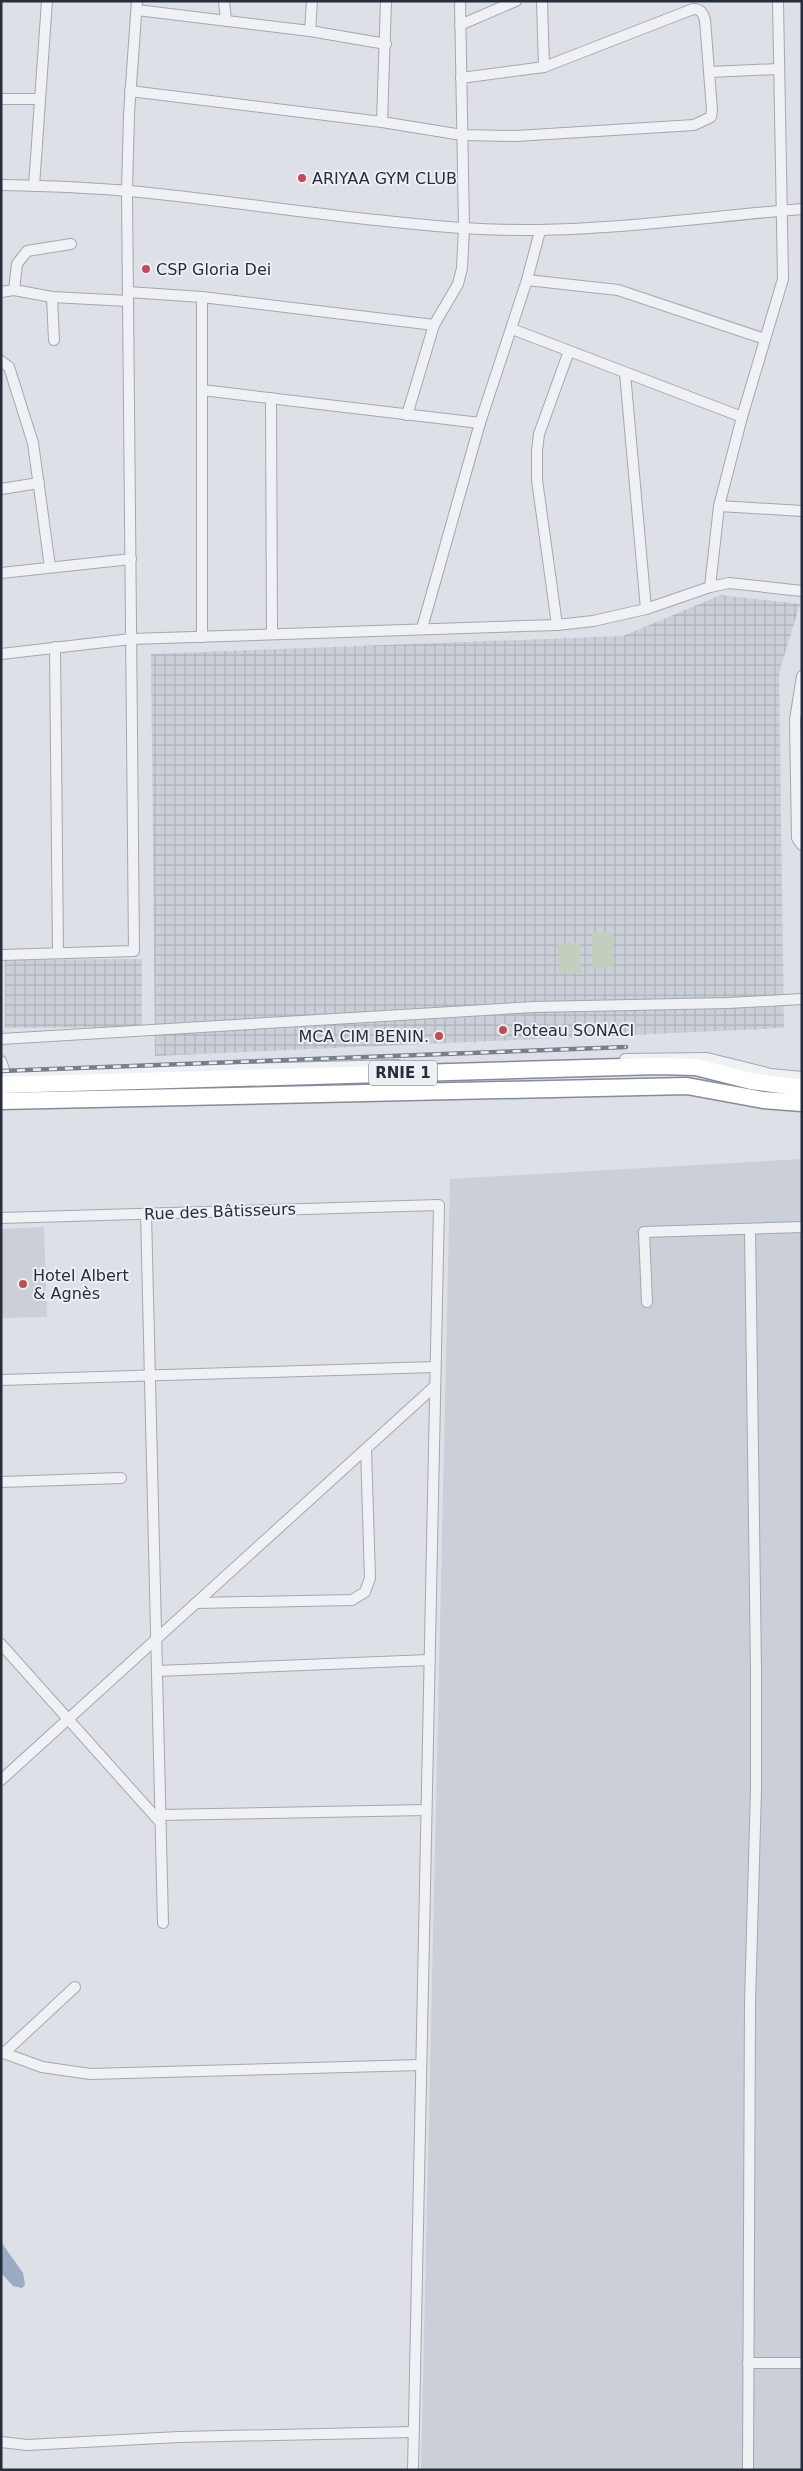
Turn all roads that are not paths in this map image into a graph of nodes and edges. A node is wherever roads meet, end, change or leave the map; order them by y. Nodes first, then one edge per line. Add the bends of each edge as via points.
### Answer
1 (47, 1) edge
2 (224, 1) edge
3 (312, 1) edge
4 (386, 1) edge
5 (460, 1) edge
6 (516, 1) edge
7 (542, 1) edge
8 (778, 1) edge
9 (137, 5) edge
10 (226, 21) junction
11 (460, 25) junction
12 (310, 31) junction
13 (386, 44) junction
14 (544, 67) junction
15 (778, 69) junction
16 (710, 72) junction
17 (461, 78) junction
18 (130, 91) junction
19 (1, 99) edge
20 (40, 99) junction
21 (382, 122) junction
22 (462, 135) junction
23 (1, 186) edge
24 (34, 186) junction
25 (127, 191) junction
26 (802, 209) edge
27 (784, 211) junction
28 (464, 228) junction
29 (540, 231) junction
30 (71, 244) dead end
31 (528, 280) junction
32 (14, 290) junction
33 (1, 292) edge
34 (52, 297) junction
35 (128, 297) junction
36 (202, 297) junction
37 (434, 325) junction
38 (512, 329) junction
39 (765, 339) junction
40 (54, 340) dead end
41 (569, 351) junction
42 (1, 361) edge
43 (625, 372) junction
44 (202, 390) junction
45 (270, 398) junction
46 (407, 415) junction
47 (742, 418) junction
48 (480, 423) junction
49 (39, 483) junction
50 (1, 489) edge
51 (719, 506) junction
52 (802, 512) edge
53 (130, 559) junction
54 (50, 567) junction
55 (1, 573) edge
56 (710, 587) junction
57 (802, 591) edge
58 (646, 609) junction
59 (558, 625) junction
60 (422, 628) junction
61 (272, 634) junction
62 (202, 636) junction
63 (131, 639) junction
64 (56, 647) junction
65 (1, 654) edge
66 (802, 676) edge
67 (802, 845) edge
68 (58, 953) junction
69 (1, 954) edge
70 (802, 1000) edge
71 (1, 1039) edge
72 (1, 1060) edge
73 (802, 1077) edge
74 (3, 1078) edge
75 (802, 1088) edge
76 (1, 1101) edge
77 (802, 1104) edge
78 (146, 1213) junction
79 (1, 1218) edge
80 (802, 1227) edge
81 (750, 1229) junction
82 (647, 1302) dead end
83 (435, 1367) junction
84 (150, 1376) junction
85 (1, 1380) edge
86 (435, 1386) junction
87 (366, 1449) junction
88 (121, 1478) dead end
89 (1, 1482) edge
90 (196, 1603) junction
91 (156, 1638) junction
92 (1, 1644) edge
93 (5, 1656) edge
94 (429, 1660) junction
95 (157, 1671) junction
96 (68, 1720) junction
97 (1, 1780) edge
98 (426, 1810) junction
99 (160, 1818) junction
100 (163, 1922) dead end
101 (75, 1988) dead end
102 (3, 2052) edge
103 (421, 2065) junction
104 (802, 2363) edge
105 (748, 2364) junction
106 (413, 2432) junction
107 (1, 2442) edge
108 (412, 2470) edge
109 (748, 2470) edge

1 - 20 street
2 - 10 street
3 - 12 street
4 - 13 street
5 - 11 street
6 - 11 street
7 - 14 street
8 - 15 street
9 - 10 street
9 - 18 street
10 - 12 street
11 - 17 street
12 - 13 street
13 - 21 street
14 - 16 street via 698,9 705,20
14 - 17 street
15 - 16 street
15 - 27 street
16 - 22 street via 711,117 694,125 525,135
17 - 22 street
18 - 21 street
18 - 25 street
19 - 20 street
20 - 24 street
21 - 22 street
22 - 28 street
23 - 24 street
24 - 25 street
25 - 28 street via 304,213
25 - 35 street
26 - 27 street
27 - 29 street via 635,226
27 - 39 street via 783,279
28 - 29 street
28 - 37 street via 458,284
29 - 31 street
30 - 32 street via 27,251 17,264
31 - 38 street
31 - 39 street via 612,288
32 - 33 street
32 - 34 street
34 - 35 street
34 - 40 street
35 - 36 street
35 - 53 street
36 - 37 street
36 - 44 street
37 - 46 street
38 - 41 street
38 - 48 street
39 - 47 street
41 - 43 street
41 - 59 street via 539,434 537,451 537,480
42 - 49 street via 9,367 30,434
43 - 47 street
43 - 58 street
44 - 45 street
44 - 62 street
45 - 46 street
45 - 61 street
46 - 48 street
47 - 51 street
48 - 60 street
49 - 50 street
49 - 54 street
51 - 52 street
51 - 56 street
53 - 54 street
53 - 63 street
54 - 55 street
56 - 57 street via 743,583
56 - 58 street
58 - 59 street
59 - 60 street
60 - 61 street
61 - 62 street
62 - 63 street
63 - 64 street
63 - 68 street via 134,951
64 - 65 street
64 - 68 street
66 - 67 street via 795,720 797,838
68 - 69 street
70 - 71 street via 534,1007
72 - 74 street
73 - 74 street via 771,1074 722,1060 675,1057
74 - 75 highway, RNIE 1 via 657,1066 696,1067 752,1082
76 - 77 highway, RNIE 1 via 687,1086
78 - 79 street, Rue des Bâtisseurs
78 - 83 street, Rue des Bâtisseurs via 439,1205
78 - 84 street
80 - 81 street
81 - 82 street via 644,1232
81 - 105 street via 756,1790 750,2002
83 - 84 street
83 - 86 street
84 - 85 street
84 - 91 street
86 - 87 street
86 - 94 street
87 - 90 street
87 - 90 street via 370,1578 365,1592 352,1600
88 - 89 street
90 - 91 street
91 - 95 street
91 - 96 street
92 - 93 street
93 - 96 street
94 - 95 street
94 - 98 street
95 - 99 street
96 - 97 street
96 - 99 street
98 - 99 street
98 - 103 street
99 - 100 street
101 - 102 street
102 - 103 street via 42,2067 90,2074
103 - 106 street
104 - 105 street
105 - 109 street
106 - 107 street via 179,2437 27,2445
106 - 108 street

